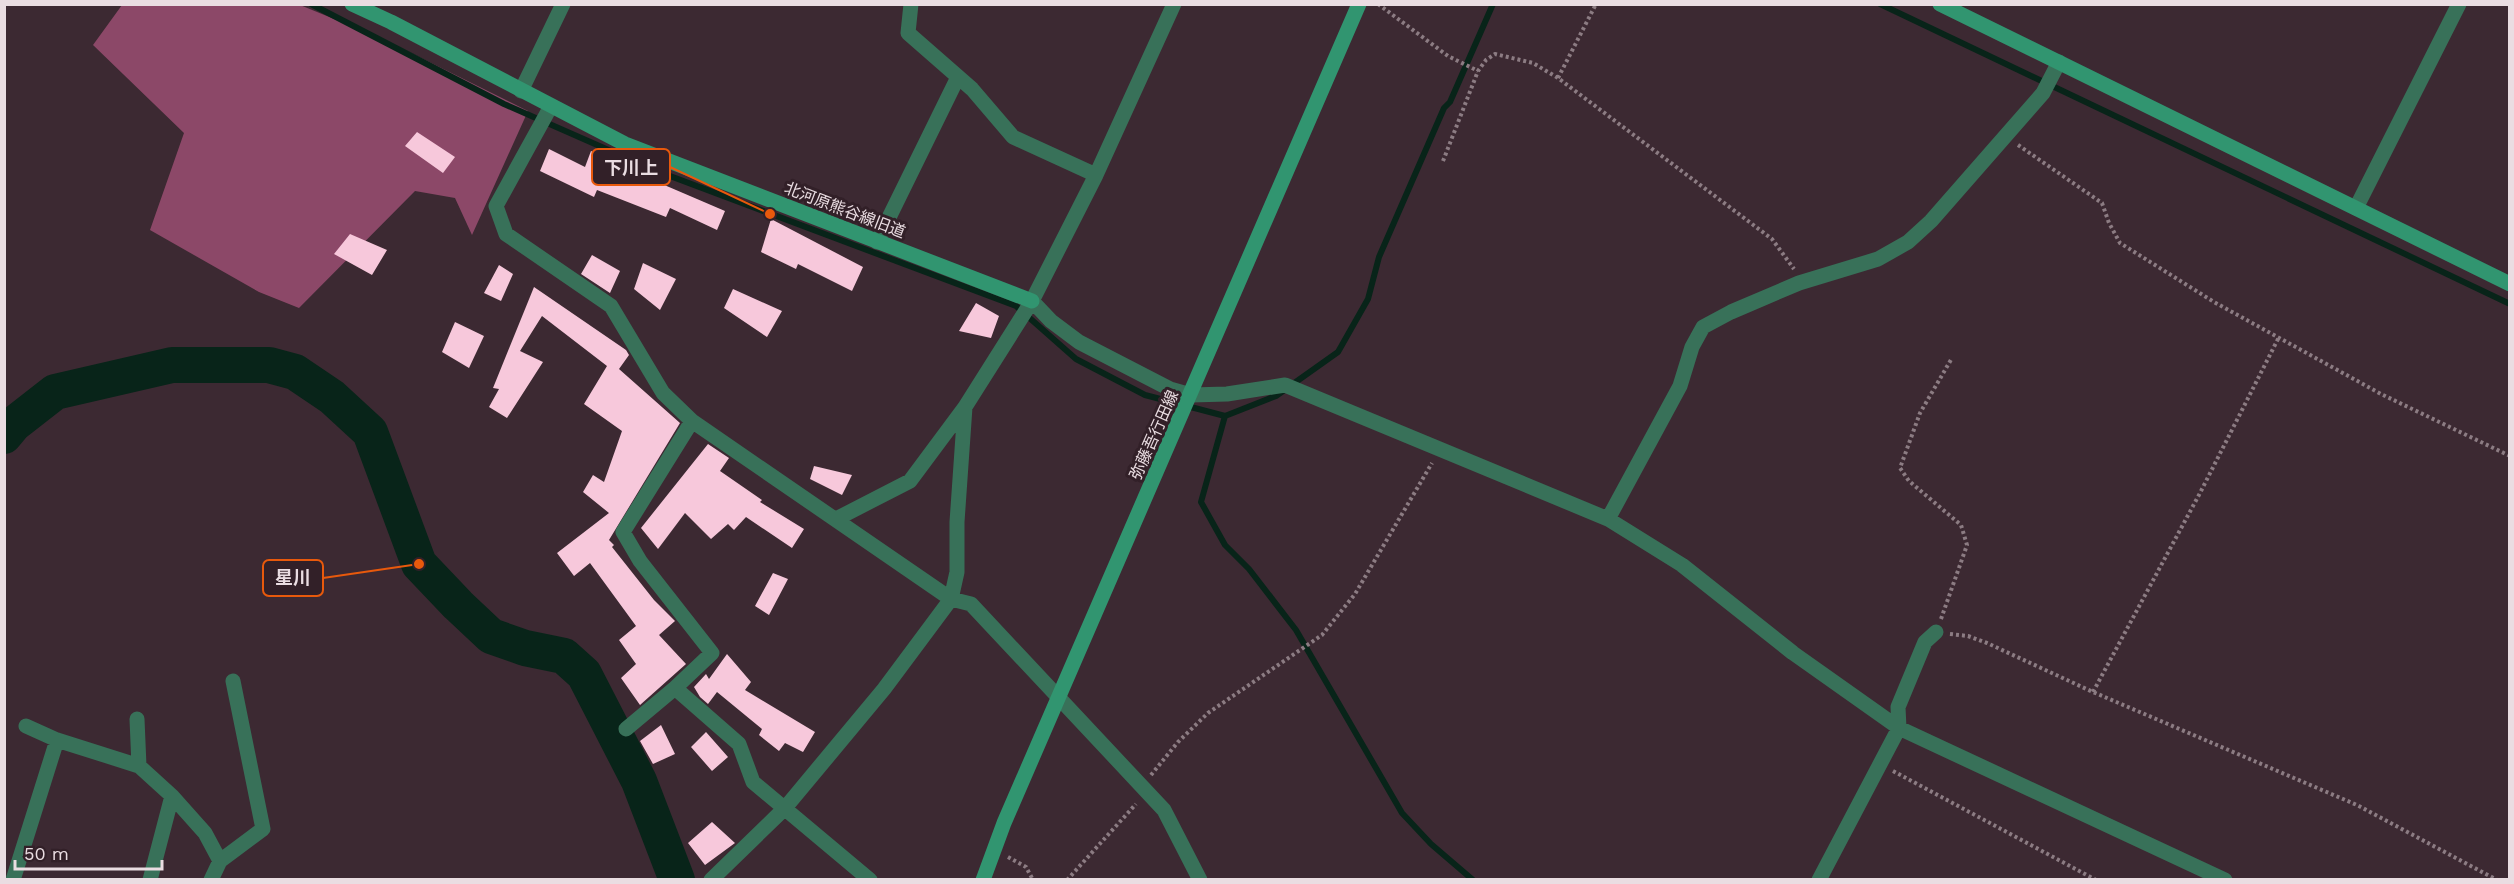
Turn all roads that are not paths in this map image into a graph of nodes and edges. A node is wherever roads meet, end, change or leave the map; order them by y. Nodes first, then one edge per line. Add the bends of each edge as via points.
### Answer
1 (352, 4) edge
2 (563, 4) edge
3 (911, 4) edge
4 (1174, 4) edge
5 (1359, 4) edge
6 (1940, 4) edge
7 (2458, 4) edge
8 (2059, 62) junction
9 (958, 77) junction
10 (521, 91) junction
11 (550, 106) junction
12 (1096, 175) junction
13 (2356, 208) junction
14 (877, 242) junction
15 (2510, 284) edge
16 (1032, 300) junction
17 (1191, 395) junction
18 (965, 407) junction
19 (692, 421) junction
20 (836, 519) junction
21 (1608, 519) junction
22 (951, 599) junction
23 (1936, 632) road end
24 (233, 681) dead end
25 (675, 688) junction
26 (1058, 699) junction
27 (137, 719) dead end
28 (26, 726) dead end
29 (1899, 728) junction
30 (626, 729) dead end
31 (57, 740) junction
32 (139, 766) junction
33 (172, 796) junction
34 (785, 808) junction
35 (220, 861) junction
36 (13, 879) edge
37 (150, 879) edge
38 (211, 879) edge
39 (711, 879) edge
40 (870, 879) edge
41 (983, 879) edge
42 (1200, 879) edge
43 (1819, 879) edge
44 (2225, 879) edge

1 - 10 street, 北河原熊谷線旧道
2 - 10 street
3 - 9 street via 908,33
4 - 12 street
5 - 17 street, 弥藤吾行田線
6 - 8 street
7 - 13 street
8 - 13 street
8 - 21 street via 2043,93 1908,242 1878,259 1799,283 1703,327 1680,386
9 - 12 street via 1013,137
9 - 14 street
10 - 11 street, 北河原熊谷線旧道
11 - 14 street, 北河原熊谷線旧道 via 625,144
11 - 19 street via 496,206 506,234 611,306 663,393
12 - 16 street
13 - 15 street
14 - 16 street, 北河原熊谷線旧道
16 - 17 street via 1079,342 1170,389
16 - 18 street
17 - 21 street via 1285,386
17 - 26 street, 弥藤吾行田線
18 - 20 street via 910,481
18 - 22 street via 957,572
19 - 20 street
19 - 25 street via 623,532 640,561 712,653
20 - 22 street
21 - 29 street via 1682,565 1793,653
22 - 26 street via 971,604
22 - 34 street via 884,689
23 - 29 street via 1925,642 1898,707
24 - 35 street via 263,829
25 - 30 street
25 - 34 street via 739,744 753,782
26 - 41 street, 弥藤吾行田線
26 - 42 street via 1164,810
27 - 32 street
28 - 31 street
29 - 43 street
29 - 44 street
31 - 32 street
31 - 36 street
32 - 33 street
33 - 35 street via 205,833
33 - 37 street
34 - 39 street
34 - 40 street
35 - 38 street

